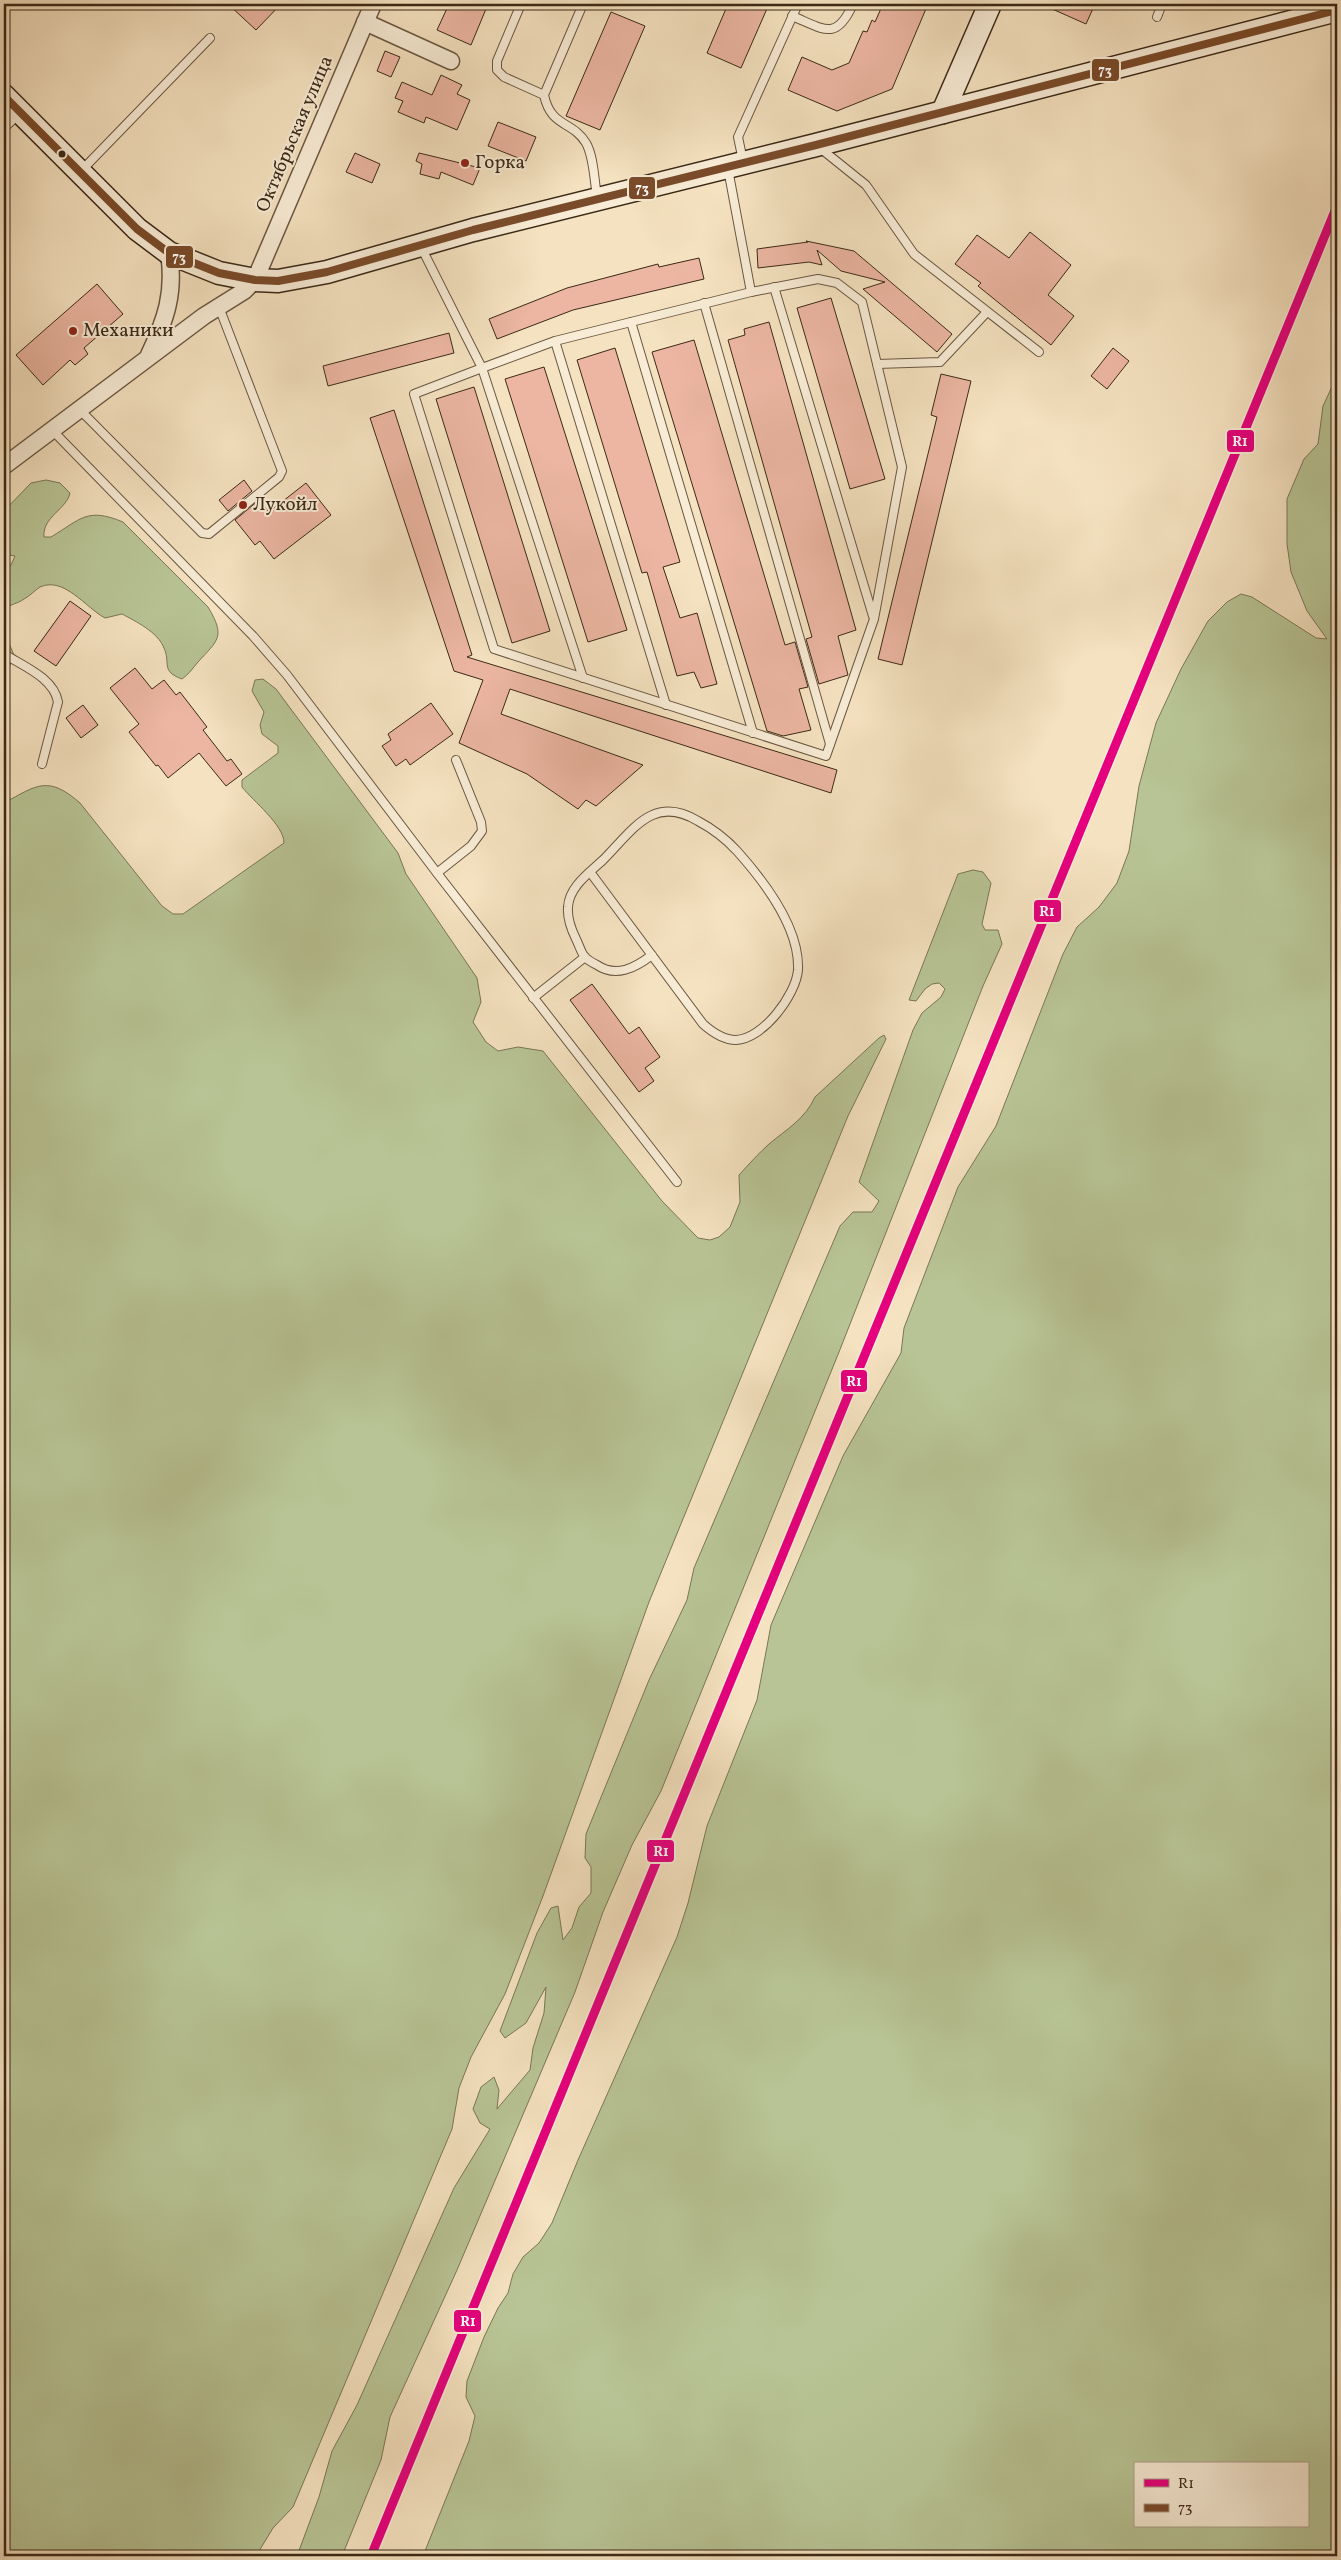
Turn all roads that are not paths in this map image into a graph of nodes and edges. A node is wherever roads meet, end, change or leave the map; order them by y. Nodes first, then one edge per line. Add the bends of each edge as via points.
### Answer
1 (373, 4) edge
2 (521, 4) edge
3 (583, 4) edge
4 (798, 4) edge
5 (853, 4) edge
6 (990, 4) edge
7 (1162, 4) edge
8 (1337, 10) edge
9 (792, 16) junction
10 (1157, 17) dead end
11 (365, 22) junction
12 (210, 38) dead end
13 (451, 61) dead end
14 (544, 95) junction
15 (4, 96) edge
16 (943, 112) junction
17 (20, 113) junction
18 (4, 128) edge
19 (816, 145) junction
20 (736, 165) junction
21 (79, 173) junction
22 (598, 199) junction
23 (420, 245) junction
24 (169, 253) junction
25 (256, 280) junction
26 (774, 287) junction
27 (751, 292) junction
28 (704, 303) junction
29 (219, 307) junction
30 (988, 312) junction
31 (631, 322) junction
32 (555, 341) junction
33 (1039, 352) dead end
34 (148, 357) junction
35 (877, 364) junction
36 (482, 368) junction
37 (80, 410) junction
38 (52, 430) junction
39 (4, 466) edge
40 (874, 619) junction
41 (4, 654) edge
42 (584, 678) junction
43 (666, 705) junction
44 (753, 733) junction
45 (830, 744) junction
46 (456, 760) dead end
47 (42, 764) dead end
48 (590, 872) junction
49 (437, 873) junction
50 (652, 955) junction
51 (585, 957) junction
52 (533, 998) junction
53 (677, 1182) dead end

1 - 11 street, Октябрьская улица
2 - 14 lane via 497,61 497,70 504,77
3 - 14 lane
4 - 9 lane
5 - 9 lane via 846,21 838,28 827,30
6 - 16 main road
7 - 10 lane
8 - 16 main road
9 - 20 lane via 738,137
11 - 13 street
11 - 25 street, Октябрьская улица
12 - 21 lane
14 - 22 lane via 552,115 587,144
15 - 17 main road
16 - 19 main road
17 - 18 lane
17 - 21 main road
19 - 20 main road
19 - 30 lane via 866,185 914,254
20 - 22 main road
20 - 27 lane
21 - 24 main road via 137,229
22 - 23 main road
23 - 25 main road via 297,279
23 - 36 lane
24 - 25 main road via 219,273
24 - 34 street via 172,275 170,301
25 - 29 street
26 - 27 lane
26 - 35 lane via 818,279 837,283 862,302
26 - 40 lane
27 - 28 lane
28 - 31 lane
28 - 45 lane
29 - 34 street
29 - 37 lane via 282,471 279,477 209,534 202,532
30 - 33 lane
30 - 35 lane via 940,362
31 - 32 lane
31 - 44 lane
32 - 36 lane
32 - 43 lane
34 - 37 street
35 - 40 lane via 902,467
36 - 42 lane
36 - 42 lane via 414,394 494,649
37 - 38 street
38 - 39 street
38 - 49 lane via 275,662
40 - 45 lane
41 - 47 lane via 48,682 56,692 58,702
42 - 43 lane
43 - 44 lane
44 - 45 lane via 826,756
46 - 49 lane via 482,831 471,846
48 - 50 lane
48 - 50 lane via 642,820 655,812 684,813 714,830 756,872 787,925 795,944 798,970 793,988 774,1017 761,1029 737,1040 722,1037 703,1024
48 - 51 lane via 572,891 568,907 569,925
49 - 52 lane
50 - 51 lane via 639,965 616,972 601,968
51 - 52 lane
52 - 53 lane

